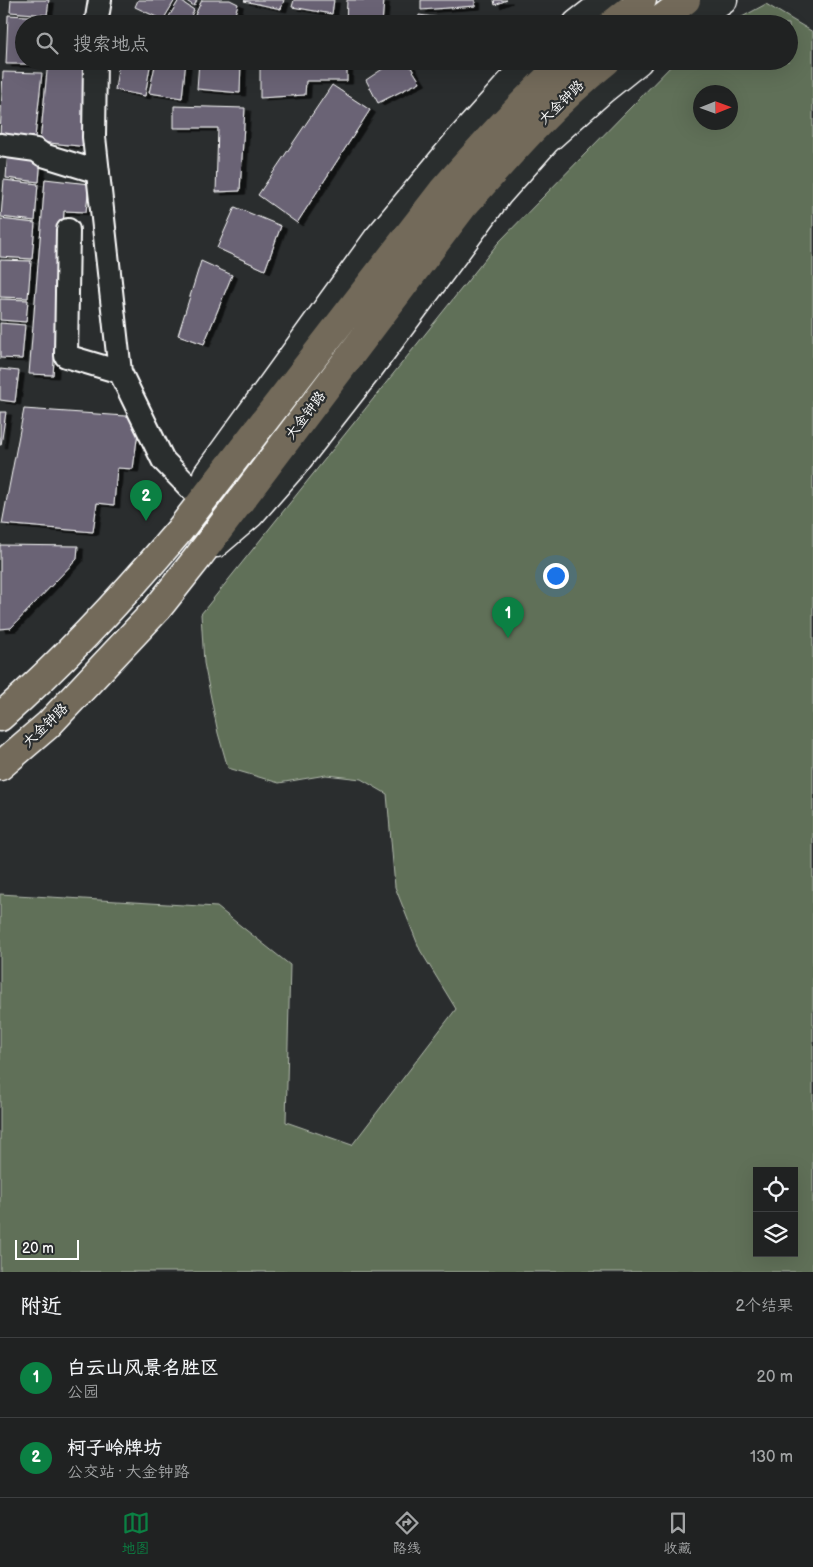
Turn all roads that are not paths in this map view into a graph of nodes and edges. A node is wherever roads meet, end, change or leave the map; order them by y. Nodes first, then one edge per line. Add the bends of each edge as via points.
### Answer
1 (100, 0) edge
2 (608, 0) edge
3 (642, 0) edge
4 (686, 0) edge
5 (723, 0) edge
6 (98, 15) edge
7 (589, 15) edge
8 (623, 15) edge
9 (667, 15) edge
10 (701, 15) edge
11 (95, 70) edge
12 (524, 70) edge
13 (555, 70) edge
14 (596, 70) edge
15 (627, 70) edge
16 (0, 145) edge
17 (98, 172) junction
18 (68, 230) dead end
19 (120, 372) junction
20 (197, 495) junction
21 (179, 531) junction
22 (199, 556) junction
23 (0, 717) edge
24 (0, 766) edge

1 - 6 street
2 - 7 street
3 - 8 main road
4 - 9 main road
5 - 10 street
11 - 17 street via 94,137
12 - 20 street via 459,141 377,240 207,474
13 - 21 main road, 大金钟路 via 501,124 442,191
14 - 22 main road, 大金钟路 via 547,115 462,208
15 - 22 street via 546,140 498,194 294,464 250,514
16 - 17 street via 36,150
17 - 19 street
18 - 19 street via 66,356
19 - 20 street via 163,460
20 - 21 street
21 - 23 main road, 大金钟路 via 88,633
22 - 24 main road, 大金钟路 via 157,609 48,724

